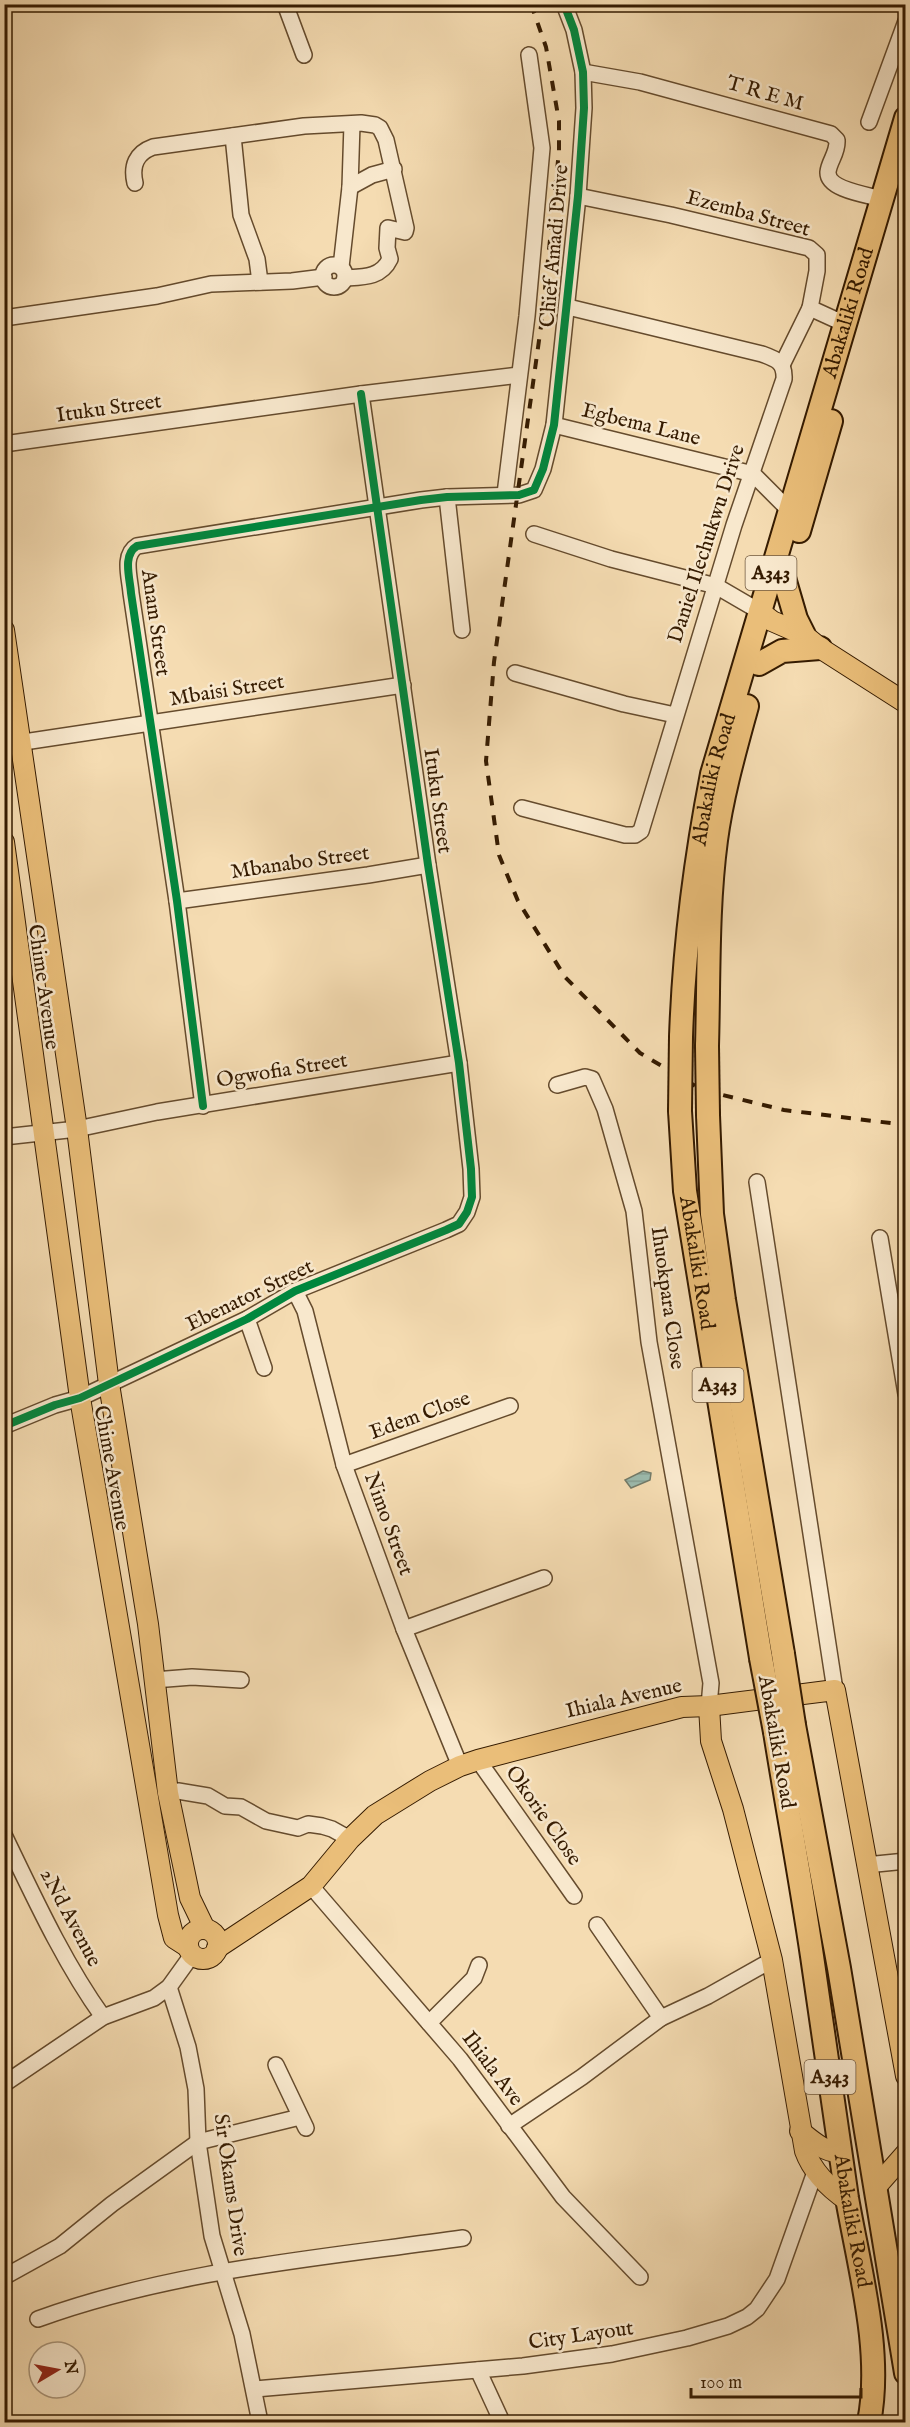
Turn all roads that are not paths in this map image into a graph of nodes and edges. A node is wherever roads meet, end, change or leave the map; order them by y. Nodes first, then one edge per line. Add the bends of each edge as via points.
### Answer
1 (285, 4) edge
2 (564, 4) edge
3 (906, 21) edge
4 (304, 55) dead end
5 (530, 55) dead end
6 (583, 72) junction
7 (906, 118) edge
8 (869, 122) dead end
9 (352, 124) junction
10 (234, 136) junction
11 (906, 165) edge
12 (394, 169) junction
13 (135, 183) dead end
14 (350, 187) junction
15 (578, 196) junction
16 (882, 199) junction
17 (343, 272) junction
18 (260, 282) junction
19 (568, 306) junction
20 (810, 308) junction
21 (4, 318) edge
22 (845, 324) junction
23 (782, 365) junction
24 (519, 375) junction
25 (361, 394) junction
26 (554, 425) junction
27 (4, 444) edge
28 (753, 474) junction
29 (534, 490) joint
30 (505, 494) junction
31 (447, 497) junction
32 (379, 508) junction
33 (789, 510) junction
34 (534, 534) dead end
35 (784, 578) junction
36 (716, 586) junction
37 (765, 616) junction
38 (4, 630) edge
39 (462, 630) dead end
40 (812, 642) junction
41 (759, 664) junction
42 (515, 673) dead end
43 (403, 685) junction
44 (906, 704) edge
45 (675, 715) junction
46 (151, 724) junction
47 (13, 744) edge
48 (522, 807) dead end
49 (4, 842) edge
50 (428, 865) junction
51 (177, 901) junction
52 (459, 1063) junction
53 (557, 1085) dead end
54 (203, 1106) junction
55 (77, 1129) junction
56 (46, 1133) junction
57 (4, 1137) edge
58 (757, 1182) dead end
59 (467, 1212) joint
60 (880, 1238) dead end
61 (295, 1291) junction
62 (247, 1319) junction
63 (264, 1368) dead end
64 (109, 1384) junction
65 (906, 1395) edge
66 (80, 1398) junction
67 (510, 1406) dead end
68 (4, 1426) edge
69 (344, 1465) junction
70 (544, 1578) dead end
71 (404, 1629) junction
72 (772, 1656) junction
73 (154, 1680) junction
74 (241, 1680) dead end
75 (835, 1690) junction
76 (709, 1706) junction
77 (784, 1729) junction
78 (469, 1763) junction
79 (168, 1793) junction
80 (4, 1835) edge
81 (350, 1839) junction
82 (9, 1856) edge
83 (906, 1861) edge
84 (866, 1865) junction
85 (311, 1886) junction
86 (574, 1896) dead end
87 (597, 1925) dead end
88 (211, 1936) junction
89 (190, 1951) junction
90 (772, 1960) junction
91 (479, 1965) dead end
92 (169, 1987) junction
93 (906, 1988) edge
94 (893, 2011) junction
95 (102, 2017) junction
96 (661, 2018) junction
97 (429, 2023) junction
98 (276, 2065) dead end
99 (906, 2076) edge
100 (4, 2084) edge
101 (509, 2126) junction
102 (800, 2131) junction
103 (198, 2142) junction
104 (840, 2151) junction
105 (906, 2153) edge
106 (881, 2167) junction
107 (815, 2172) junction
108 (848, 2201) junction
109 (463, 2238) dead end
110 (222, 2272) junction
111 (4, 2277) edge
112 (640, 2277) dead end
113 (38, 2319) dead end
114 (478, 2370) junction
115 (906, 2373) edge
116 (255, 2389) junction
117 (260, 2422) edge
118 (502, 2422) edge
119 (868, 2422) edge

1 - 4 street
2 - 6 street, Chief Amadi Drive
3 - 8 street
5 - 24 street via 542,148
6 - 15 street, Chief Amadi Drive
6 - 16 street, T R E M via 639,82 831,134 838,148 828,172 830,180 840,188
7 - 16 highway, Abakaliki Road / A343
9 - 10 street
9 - 12 street via 380,128
9 - 14 street
10 - 13 street via 144,150 134,162
10 - 18 street via 241,215 257,259
11 - 35 highway, Abakaliki Road / A343
12 - 14 street
12 - 17 street via 405,232 388,228 390,260 380,271 371,276
14 - 17 street
15 - 19 street, Chief Amadi Drive
15 - 20 street, Ezemba Street via 809,248 817,255
16 - 22 highway, Abakaliki Road / A343
17 - 18 street via 336,286 328,284 324,277
18 - 21 street via 231,282
19 - 23 street via 762,354
19 - 26 street, Chief Amadi Drive
20 - 22 street
20 - 23 street, Daniel Ilechukwu Drive
22 - 33 highway, Abakaliki Road / A343
23 - 28 street, Daniel Ilechukwu Drive via 784,379
24 - 25 street, Ituku Street
24 - 30 street
25 - 27 street, Ituku Street
25 - 32 street, Ituku Street
26 - 28 street, Egbema Lane
26 - 29 street, Chief Amadi Drive
28 - 33 street
28 - 36 street, Daniel Ilechukwu Drive
29 - 30 street, Anam Street
30 - 31 street, Anam Street
31 - 32 street, Anam Street
31 - 39 street
32 - 43 street, Ituku Street
32 - 46 street, Anam Street via 131,550 131,593
33 - 37 highway, Abakaliki Road / A343
34 - 36 street
35 - 37 highway, Abakaliki Road / A343
35 - 40 highway via 796,619
36 - 37 street
36 - 45 street, Daniel Ilechukwu Drive
37 - 40 main road
37 - 41 highway, Abakaliki Road / A343
37 - 72 highway, Abakaliki Road / A343, bridge via 719,748 706,803 694,876 683,995 680,1111 686,1191
38 - 47 main road, Chime Avenue
40 - 41 highway via 782,651
40 - 44 main road
41 - 72 highway, Abakaliki Road / A343, bridge via 716,839 707,1046 712,1214
42 - 45 street
43 - 46 street, Mbaisi Street
43 - 50 street, Ituku Street
45 - 48 street, Daniel Ilechukwu Drive via 639,833 625,835
46 - 47 street, Mbaisi Street
46 - 51 street, Anam Street
47 - 55 main road, Chime Avenue
49 - 56 main road, Chime Avenue
50 - 51 street, Mbanabo Street
50 - 52 street, Ituku Street
51 - 54 street, Anam Street
52 - 54 street, Ogwofia Street
52 - 59 street, Ituku Street via 471,1169 472,1197
53 - 76 street, Ihuokpara Close via 585,1077 592,1079 605,1109 634,1211 650,1342 711,1683
54 - 55 street, Ogwofia Street
55 - 56 street, Ogwofia Street
55 - 64 main road, Chime Avenue
56 - 57 street, Ogwofia Street
56 - 66 main road, Chime Avenue
58 - 75 street
59 - 61 street, Ebenator Street via 459,1224 446,1230
60 - 65 street
61 - 62 street, Ebenator Street
61 - 69 street, Nimo Street via 305,1311
62 - 63 street
62 - 64 street, Ebenator Street
64 - 66 street, Ebenator Street
64 - 73 main road, Chime Avenue
66 - 68 street, Ebenator Street
66 - 89 main road, Chime Avenue via 168,1915 174,1938
67 - 69 street, Edem Close
69 - 71 street, Nimo Street
70 - 71 street
71 - 78 street, Nimo Street
72 - 77 highway, Abakaliki Road / A343, bridge
73 - 74 street
73 - 79 main road, Chime Avenue
75 - 76 main road
75 - 84 main road
76 - 78 main road, Ihiala Avenue via 682,1707
76 - 90 main road, Ihiala Avenue via 711,1741
77 - 104 highway, Abakaliki Road / A343
77 - 106 highway, Abakaliki Road / A343
78 - 81 main road, Ihiala Avenue via 405,1795 375,1815
78 - 86 street, Okorie Close
79 - 81 street via 208,1796 266,1821 298,1828 308,1824 322,1826
79 - 88 main road, Chime Avenue via 190,1898
80 - 82 street, 2Nd Avenue
81 - 85 main road, Ihiala Avenue
82 - 95 street, 2Nd Avenue
83 - 84 street
84 - 94 main road
85 - 88 main road, Ihiala Avenue via 258,1923
85 - 97 street, Ihiala Ave
87 - 96 street
88 - 89 main road, Ihiala Avenue via 196,1931 191,1935
89 - 92 street
90 - 96 street
90 - 102 main road, Ihiala Avenue
91 - 97 street via 474,1978
92 - 95 street via 154,1998
92 - 103 street, Sir Okams Drive via 188,2046 196,2089
93 - 94 street
94 - 99 main road
95 - 100 street
96 - 101 street
97 - 101 street, Ihiala Ave
98 - 103 street via 303,2123
101 - 112 street, Ihiala Ave via 563,2197
102 - 104 main road via 828,2150
102 - 107 main road, Ihiala Avenue
103 - 110 street, Sir Okams Drive via 212,2236
103 - 111 street via 60,2246
104 - 108 highway, Abakaliki Road / A343
105 - 106 main road
106 - 115 highway, Abakaliki Road / A343 via 876,2187
107 - 108 main road, Ihiala Avenue
107 - 114 street, City Layout via 777,2279 762,2304 747,2317 706,2333 642,2349
108 - 119 highway, Abakaliki Road / A343 via 869,2329 873,2401
109 - 110 street
110 - 113 street via 90,2301
110 - 116 street, Sir Okams Drive via 243,2334
114 - 116 street, City Layout
114 - 118 street
116 - 117 street, Sir Okams Drive

